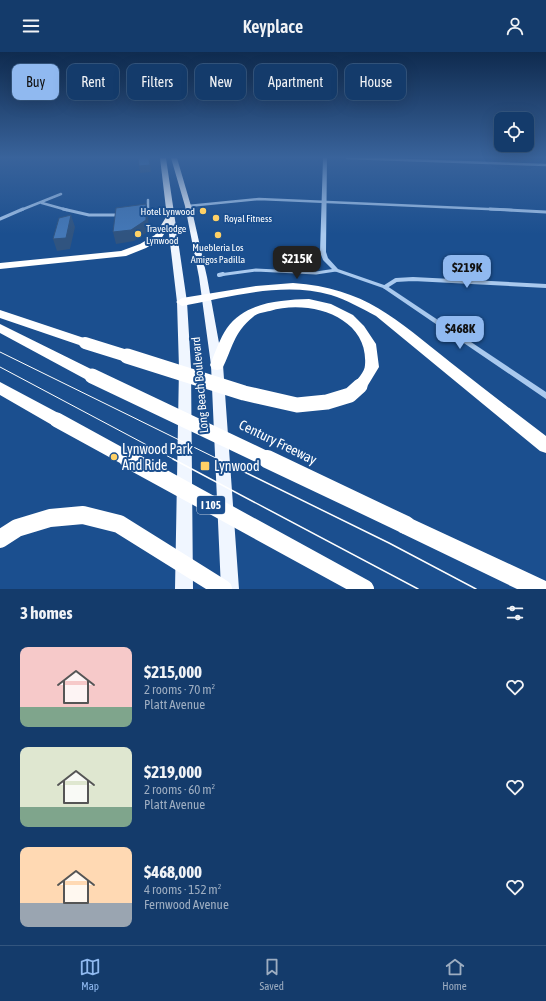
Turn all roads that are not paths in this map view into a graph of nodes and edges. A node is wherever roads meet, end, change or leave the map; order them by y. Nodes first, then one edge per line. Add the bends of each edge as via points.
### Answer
1 (166, 183) edge
2 (181, 183) edge
3 (324, 183) edge
4 (61, 194) dead end
5 (148, 200) dead end
6 (42, 203) junction
7 (323, 203) junction
8 (188, 206) junction
9 (546, 212) edge
10 (134, 213) edge
11 (121, 215) edge
12 (171, 216) junction
13 (0, 219) edge
14 (0, 266) edge
15 (336, 270) junction
16 (219, 275) dead end
17 (546, 286) edge
18 (385, 287) junction
19 (206, 298) junction
20 (182, 302) junction
21 (0, 314) edge
22 (0, 328) edge
23 (217, 365) junction
24 (0, 388) edge
25 (546, 396) edge
26 (546, 446) edge
27 (0, 539) edge
28 (184, 589) edge
29 (223, 589) edge
30 (230, 589) edge
31 (365, 589) edge
32 (540, 589) edge

1 - 12 main road, Long Beach Boulevard
2 - 8 main road, Long Beach Boulevard
3 - 7 street
4 - 6 street
5 - 10 street via 148,212
6 - 11 street via 99,217
6 - 13 street
7 - 8 street via 258,199
7 - 9 street
7 - 15 street via 323,252 325,259
8 - 19 main road, Long Beach Boulevard
12 - 14 highway via 158,237 123,254
12 - 20 main road, Long Beach Boulevard
15 - 16 street via 316,273 256,270
15 - 18 street
17 - 18 street via 408,279 396,280
18 - 25 street
19 - 20 highway
19 - 23 main road, Long Beach Boulevard
19 - 26 highway via 274,288 304,287 329,291 356,300 380,313
20 - 28 main road, Long Beach Boulevard via 185,368
21 - 23 highway, bridge via 244,393 297,406 327,402 350,395 360,386 372,367 370,344 360,329 349,318 327,307 309,303 279,304 250,314 232,330
22 - 32 highway, Century Freeway, bridge via 92,376
23 - 30 main road, Long Beach Boulevard
24 - 31 highway, I 105, bridge
27 - 29 highway, bridge via 17,528 50,518 83,515 119,524

